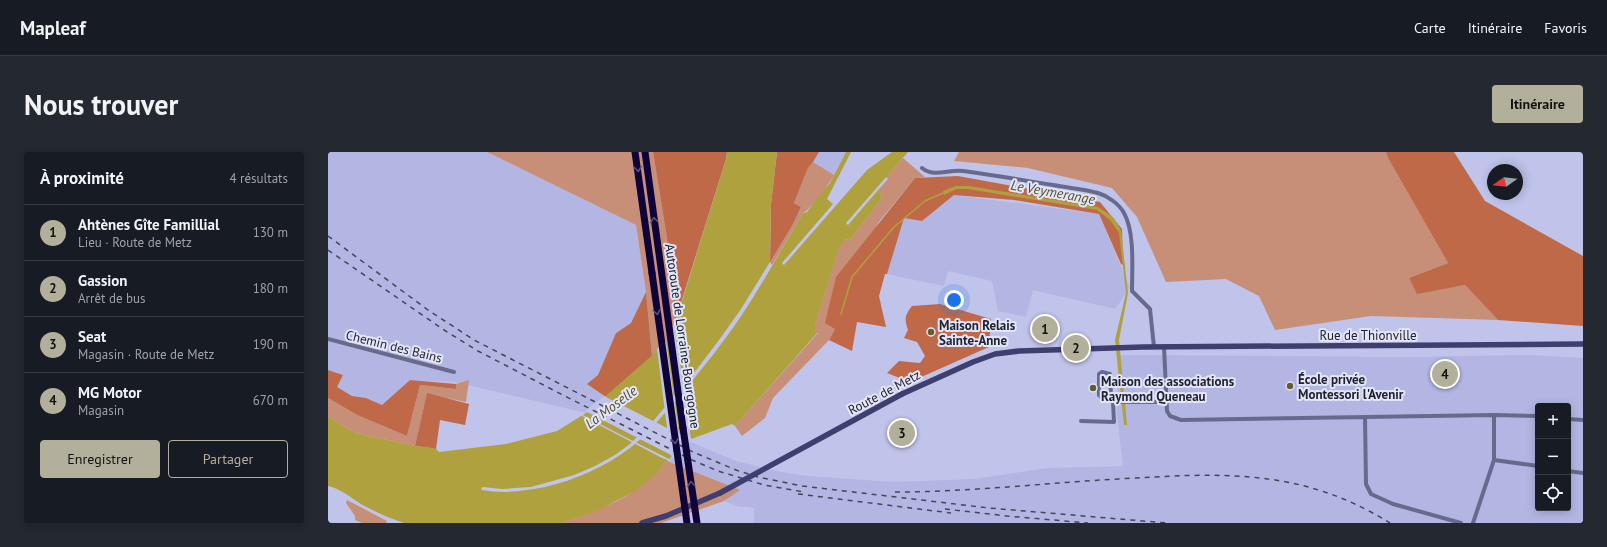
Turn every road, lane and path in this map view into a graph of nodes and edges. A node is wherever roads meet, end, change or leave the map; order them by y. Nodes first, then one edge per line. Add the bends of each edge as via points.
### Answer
1 (635, 152) edge
2 (645, 152) edge
3 (922, 168) dead end
4 (328, 339) edge
5 (1583, 344) edge
6 (1154, 347) junction
7 (1164, 347) junction
8 (454, 372) dead end
9 (1111, 397) junction
10 (1113, 402) junction
11 (1166, 402) junction
12 (1494, 415) junction
13 (1535, 416) edge
14 (1366, 417) junction
15 (1571, 419) edge
16 (1583, 420) edge
17 (1081, 421) dead end
18 (1494, 460) junction
19 (1535, 466) edge
20 (1571, 471) edge
21 (1583, 473) edge
22 (642, 523) edge
23 (687, 523) edge
24 (697, 523) edge
25 (1461, 523) edge
26 (1473, 523) edge

1 -> 23 highway, Autoroute de Lorraine-Bourgogne, bridge
24 -> 2 highway, Autoroute de Lorraine-Bourgogne, bridge
3 - 6 street via 932,173 961,171 1099,193 1119,206 1128,224 1132,291 1150,309
4 - 8 street, Chemin des Bains
5 - 7 main road, Rue de Thionville
6 - 7 main road, Rue de Thionville
6 - 22 main road, Route de Metz, bridge via 1019,350 996,354 961,366 902,394 720,493 666,516
7 - 11 street
9 - 9 street via 1110,374 1102,372 1099,395 1102,398
9 - 10 street
10 - 11 street
10 - 17 street via 1114,422
11 - 14 street via 1170,416 1181,420
12 - 13 street
12 - 14 street
12 - 18 street
14 - 25 street via 1366,484 1371,494 1393,504
15 - 16 street
18 - 19 street
18 - 26 street
20 - 21 street

